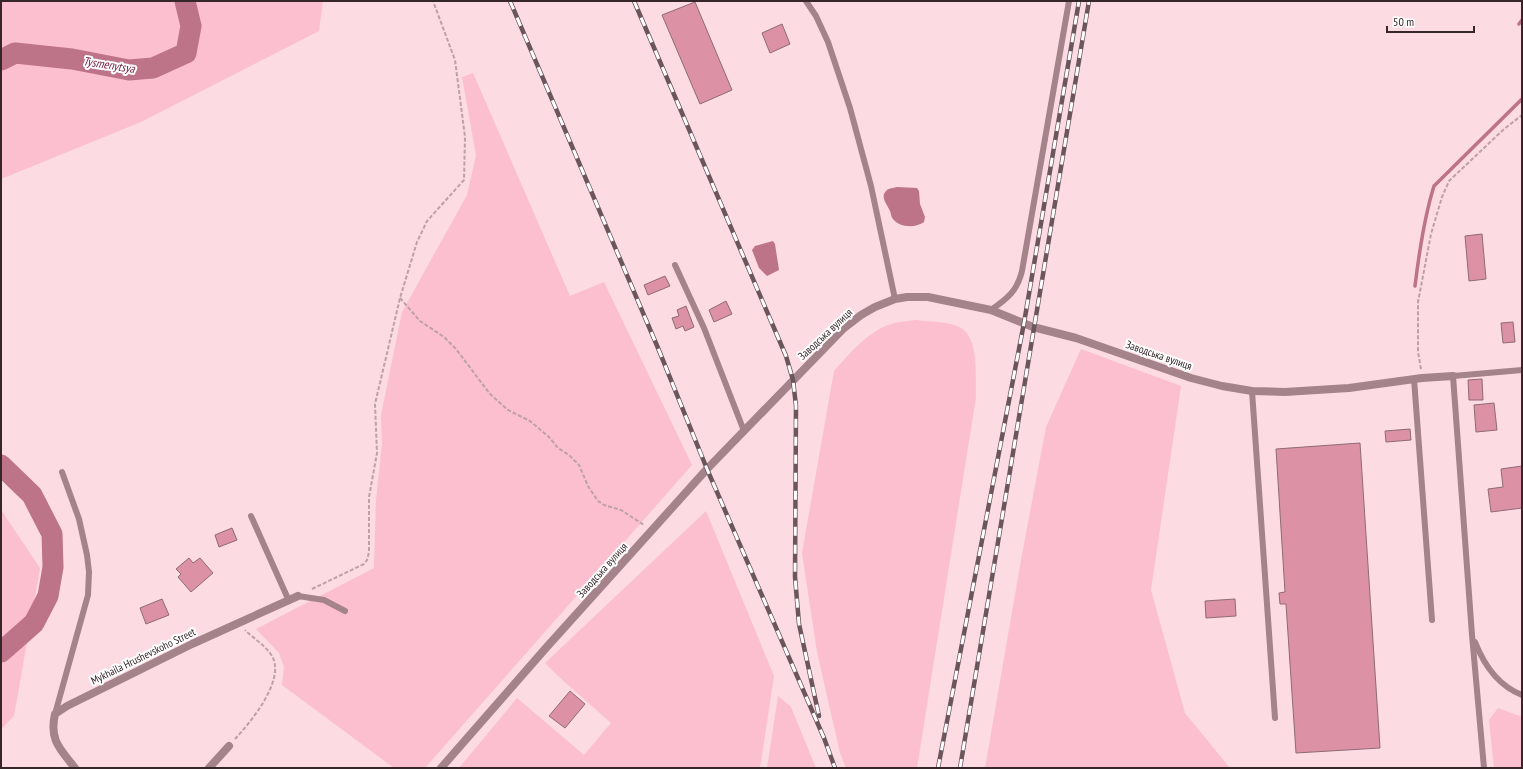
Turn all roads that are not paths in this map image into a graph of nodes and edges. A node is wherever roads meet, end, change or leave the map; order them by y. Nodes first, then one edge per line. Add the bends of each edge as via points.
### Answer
1 (806, 1) edge
2 (1069, 1) edge
3 (675, 265) dead end
4 (895, 299) junction
5 (991, 310) junction
6 (1522, 370) edge
7 (1453, 376) junction
8 (1418, 378) junction
9 (1252, 391) junction
10 (744, 431) junction
11 (62, 472) dead end
12 (251, 516) dead end
13 (298, 596) joint
14 (289, 600) junction
15 (345, 611) dead end
16 (1432, 620) dead end
17 (1472, 635) junction
18 (1522, 695) edge
19 (55, 714) junction
20 (1275, 718) dead end
21 (229, 746) road end
22 (75, 768) edge
23 (209, 768) edge
24 (441, 768) edge
25 (1484, 768) edge

1 - 4 lane via 828,42 850,108 871,186
2 - 5 lane via 1021,276 1008,298
3 - 10 lane via 704,328
4 - 5 street, Заводська вулиця via 928,297
4 - 10 street, Заводська вулиця via 875,307 844,328
5 - 9 street, Заводська вулиця via 1033,327 1076,338 1191,378
6 - 7 lane
7 - 8 street, Заводська вулиця
7 - 17 lane
8 - 9 street, Заводська вулиця via 1349,388 1293,392
8 - 16 lane
9 - 20 lane
10 - 24 street, Заводська вулиця via 545,649
11 - 19 lane via 79,519 89,572 88,595
12 - 14 lane
13 - 14 street, Mykhaila Hrushevskoho Street
13 - 15 lane via 324,600
14 - 19 street, Mykhaila Hrushevskoho Street via 178,650
17 - 18 lane via 1478,651 1498,680
17 - 25 lane
19 - 22 street via 53,736
21 - 23 street

